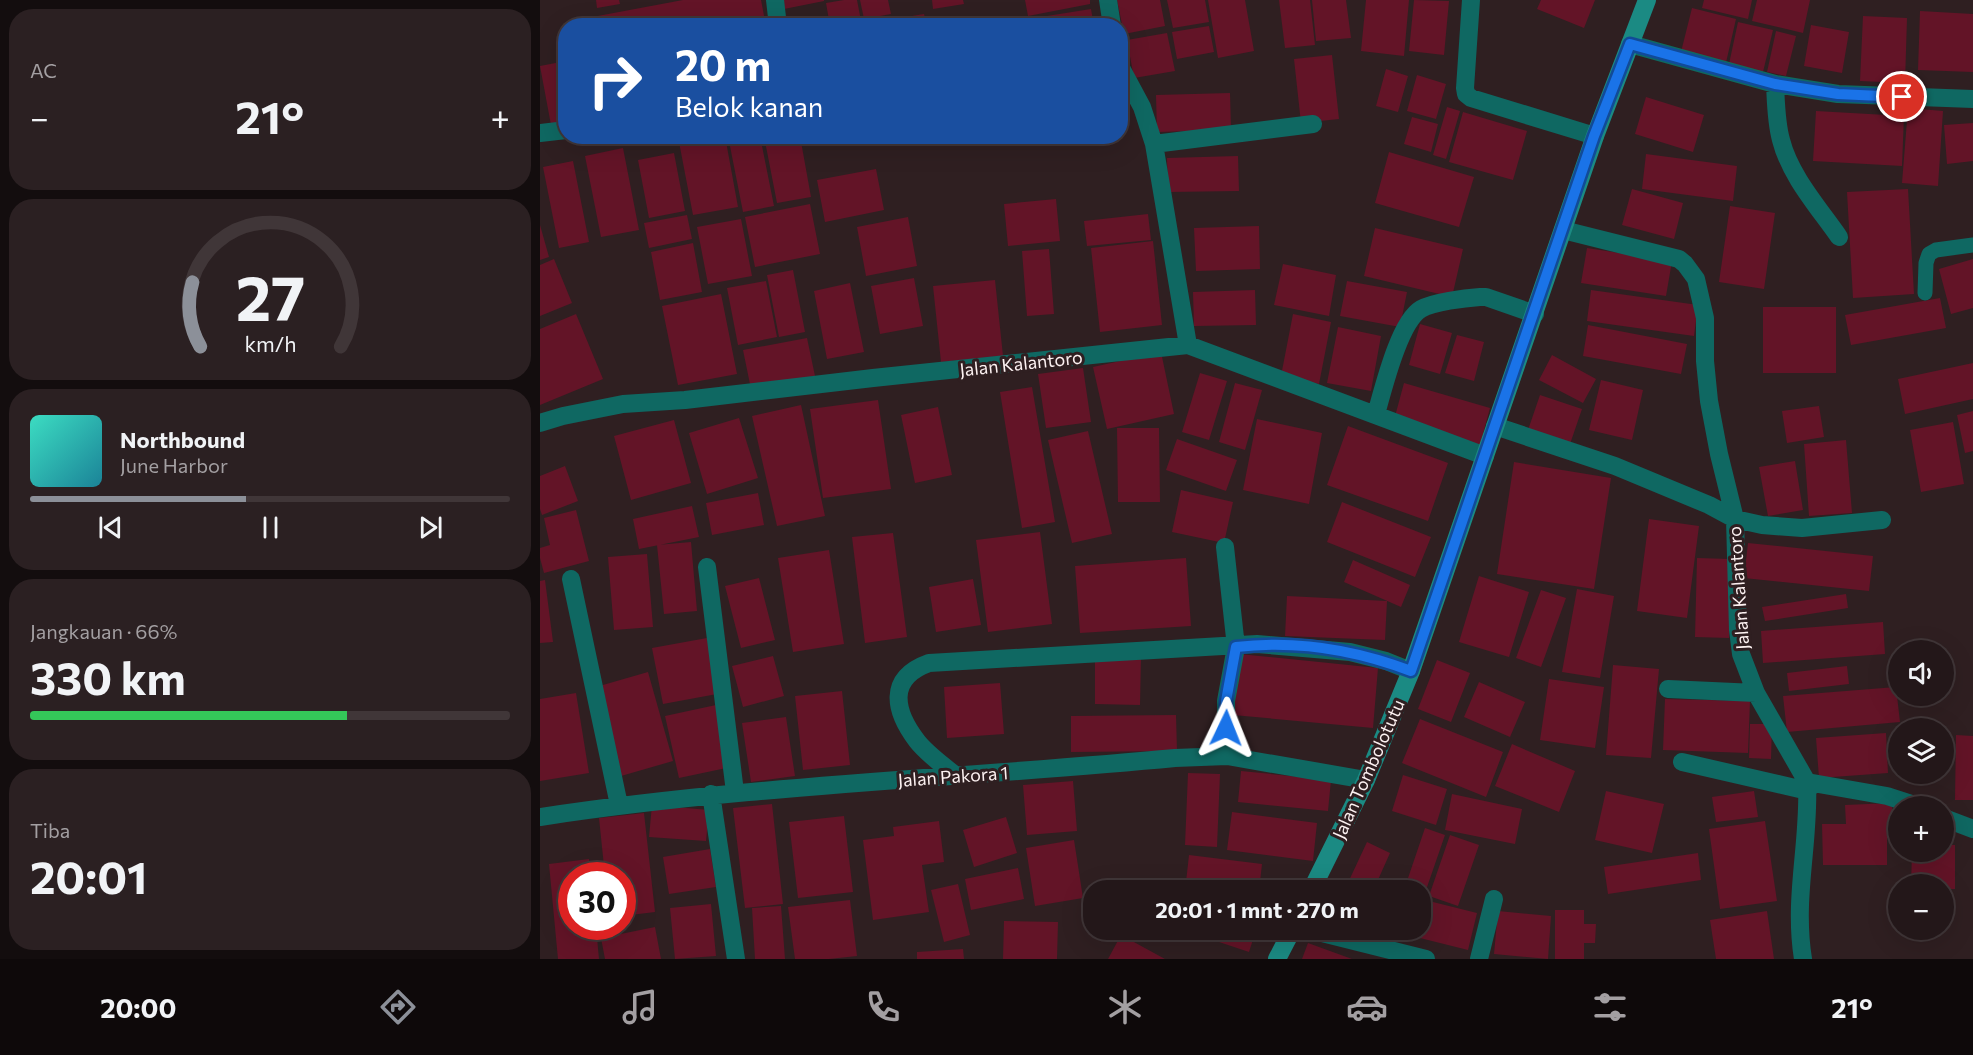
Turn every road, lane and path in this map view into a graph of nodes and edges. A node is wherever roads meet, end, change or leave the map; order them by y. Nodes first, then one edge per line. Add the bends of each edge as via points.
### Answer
1 (775, 0) edge
2 (1108, 0) edge
3 (1471, 0) edge
4 (1647, 0) edge
5 (777, 18) edge
6 (1111, 18) edge
7 (1630, 44) junction
8 (1128, 81) edge
9 (1775, 84) junction
10 (1973, 99) edge
11 (1313, 124) dead end
12 (558, 131) edge
13 (540, 133) edge
14 (1594, 136) junction
15 (1154, 144) junction
16 (1563, 230) junction
17 (1839, 237) dead end
18 (1973, 245) edge
19 (1925, 293) dead end
20 (1535, 314) junction
21 (1188, 345) junction
22 (1376, 414) junction
23 (540, 423) edge
24 (1495, 426) junction
25 (1485, 456) junction
26 (1735, 519) junction
27 (1882, 520) dead end
28 (1225, 547) dead end
29 (707, 567) dead end
30 (571, 579) dead end
31 (1236, 647) junction
32 (1411, 671) junction
33 (1668, 689) dead end
34 (1756, 693) junction
35 (1227, 756) junction
36 (1682, 762) dead end
37 (956, 776) junction
38 (1366, 780) junction
39 (1807, 786) junction
40 (735, 792) junction
41 (711, 794) junction
42 (1888, 796) edge
43 (619, 805) junction
44 (540, 817) edge
45 (1954, 822) edge
46 (1973, 829) edge
47 (1316, 880) edge
48 (1494, 899) dead end
49 (1286, 940) edge
50 (1350, 940) edge
51 (736, 959) edge
52 (1276, 959) edge
53 (1426, 959) edge
54 (1479, 959) edge
55 (1803, 959) edge

1 - 5 street
2 - 6 street
3 - 14 street via 1466,94
4 - 7 street, Jalan Tombolotutu
7 - 9 street
7 - 14 street, Jalan Tombolotutu
8 - 15 street via 1142,107
9 - 10 street via 1838,94
9 - 17 street via 1778,128 1787,157
11 - 15 street
12 - 13 street
14 - 16 street, Jalan Tombolotutu
15 - 21 street
16 - 20 street, Jalan Tombolotutu
16 - 26 street via 1679,259 1696,279 1705,318 1709,401
18 - 19 lane via 1929,254
20 - 22 street via 1486,297 1420,310 1396,349
20 - 24 street, Jalan Tombolotutu
21 - 22 street, Jalan Kalantoro
21 - 23 street, Jalan Kalantoro via 623,404
22 - 25 street, Jalan Kalantoro
24 - 25 street, Jalan Tombolotutu
24 - 26 street, Jalan Kalantoro via 1615,466
25 - 32 street, Jalan Tombolotutu
26 - 27 street via 1802,528
26 - 34 street, Jalan Kalantoro via 1738,630 1741,654
28 - 31 street
29 - 40 street
30 - 43 street
31 - 32 street via 1257,644 1350,652
31 - 35 street via 1226,701
31 - 37 street via 919,666 899,686 900,711 918,742
32 - 38 street, Jalan Tombolotutu
33 - 34 street
34 - 39 street, Jalan Kalantoro
35 - 37 street, Jalan Pakora 1
35 - 38 street, Jalan Pakora 1
36 - 39 street
37 - 40 street, Jalan Pakora 1
38 - 47 street, Jalan Tombolotutu
39 - 42 street
39 - 55 street via 1799,900
40 - 41 street, Jalan Pakora 1
41 - 43 street, Jalan Pakora 1
41 - 51 street
43 - 44 street, Jalan Pakora 1
45 - 46 street
48 - 54 street
49 - 52 street
50 - 53 street

